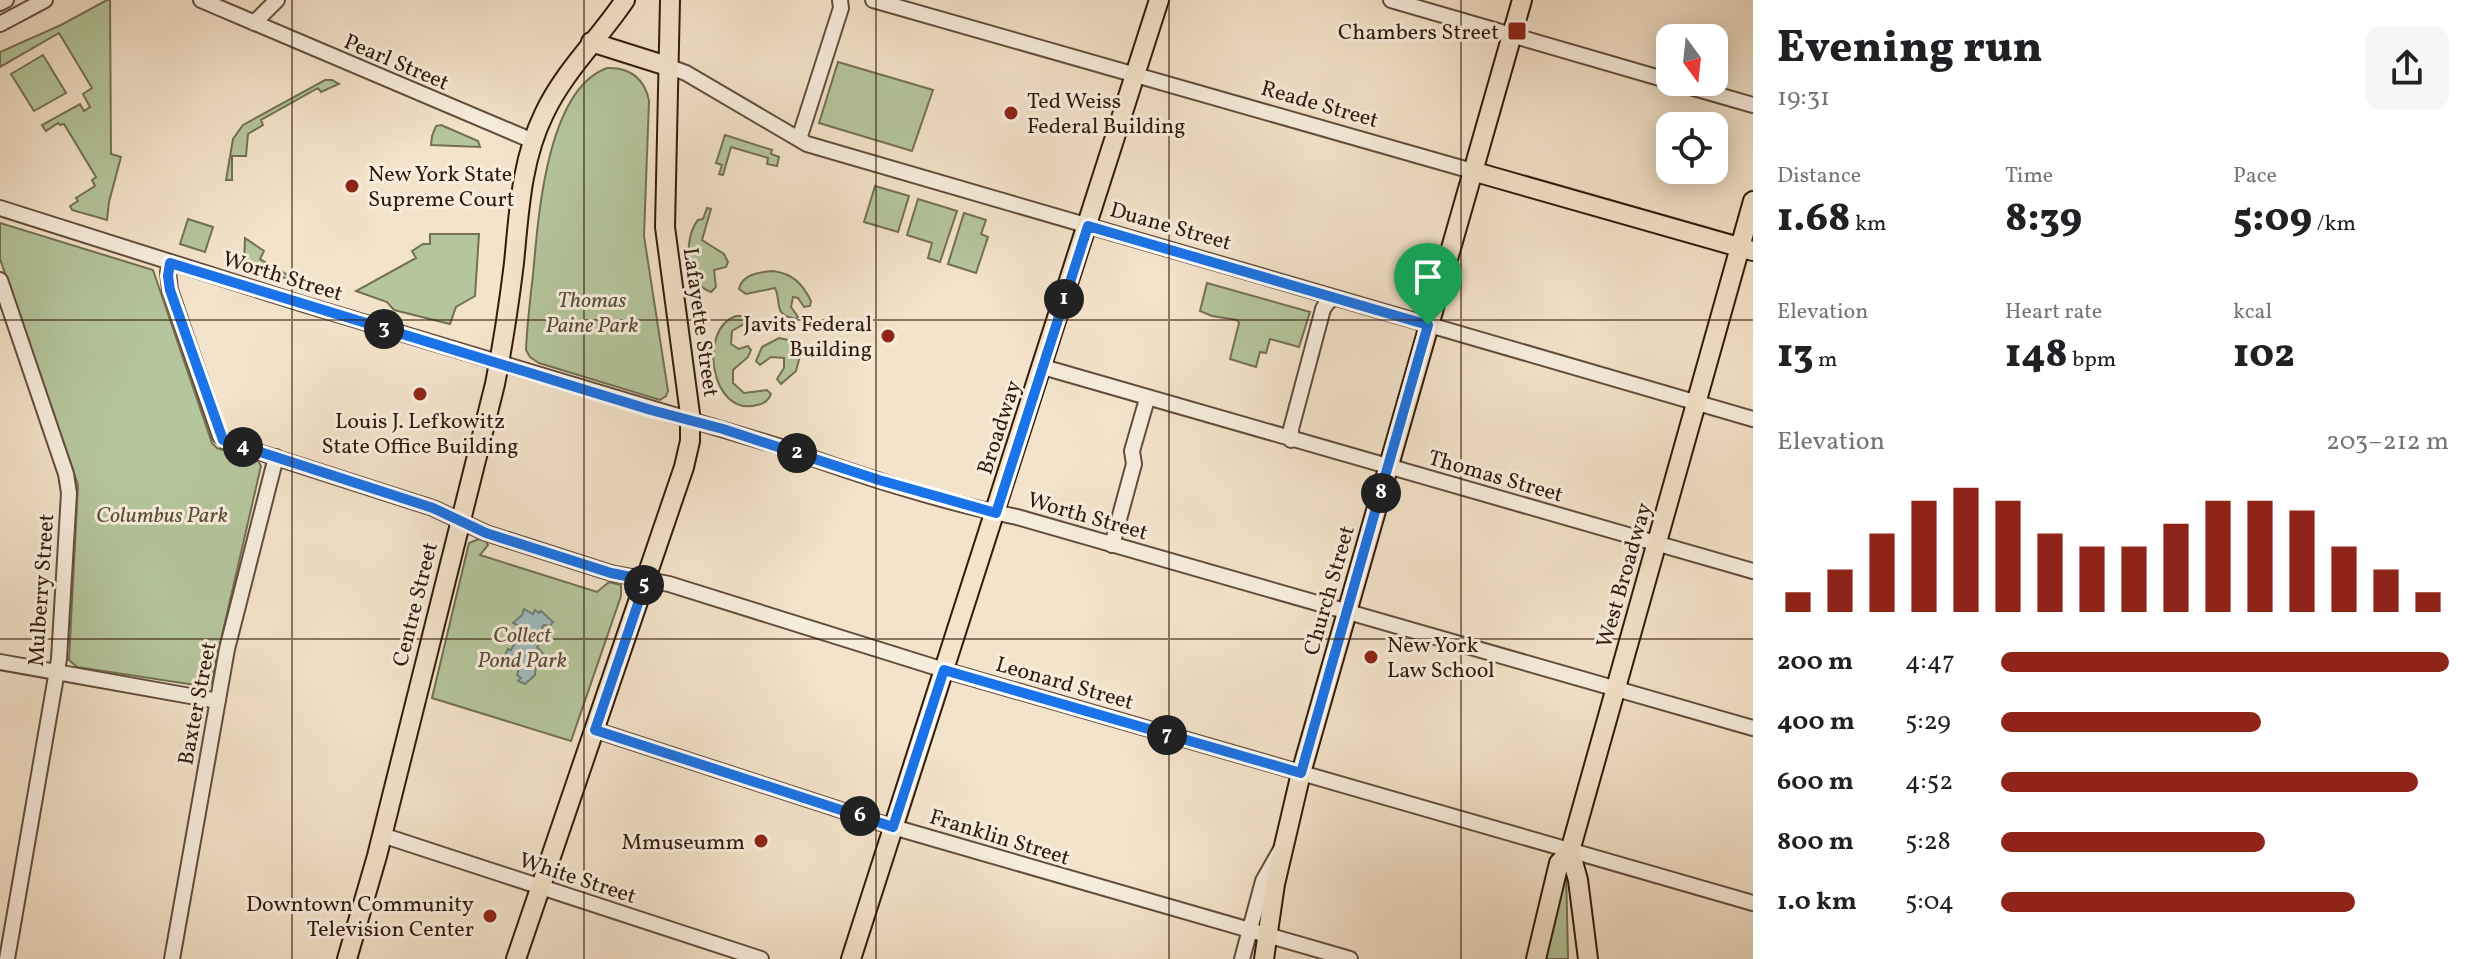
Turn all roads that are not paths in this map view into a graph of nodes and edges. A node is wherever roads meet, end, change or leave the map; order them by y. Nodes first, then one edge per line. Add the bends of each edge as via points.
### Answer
1 (6, 0) edge
2 (45, 0) edge
3 (201, 0) edge
4 (277, 0) edge
5 (625, 0) edge
6 (670, 0) edge
7 (840, 0) edge
8 (873, 0) edge
9 (1159, 0) edge
10 (1391, 0) edge
11 (1522, 0) edge
12 (0, 3) edge
13 (254, 23) junction
14 (0, 24) edge
15 (1511, 36) junction
16 (591, 42) junction
17 (667, 66) junction
18 (1136, 75) junction
19 (1656, 77) edge
20 (1721, 96) edge
21 (1753, 105) edge
22 (799, 139) junction
23 (533, 141) junction
24 (1472, 171) junction
25 (1753, 201) edge
26 (0, 208) edge
27 (1088, 226) junction
28 (1746, 249) edge
29 (170, 263) junction
30 (0, 280) edge
31 (1333, 298) junction
32 (1428, 325) junction
33 (7, 326) edge
34 (499, 364) junction
35 (1043, 367) junction
36 (1147, 399) junction
37 (1696, 404) junction
38 (1753, 419) edge
39 (690, 421) junction
40 (1291, 440) junction
41 (276, 457) junction
42 (1388, 467) junction
43 (996, 513) junction
44 (461, 521) junction
45 (1657, 544) junction
46 (1112, 545) junction
47 (1753, 571) edge
48 (646, 580) junction
49 (1346, 613) junction
50 (0, 662) edge
51 (944, 670) junction
52 (57, 672) junction
53 (1615, 690) junction
54 (218, 701) junction
55 (1753, 728) edge
56 (595, 730) junction
57 (1301, 773) junction
58 (893, 827) junction
59 (382, 835) junction
60 (1570, 851) junction
61 (541, 889) junction
62 (1753, 903) edge
63 (1258, 934) junction
64 (7, 959) edge
65 (172, 959) edge
66 (347, 959) edge
67 (516, 959) edge
68 (761, 959) edge
69 (851, 959) edge
70 (1242, 959) edge
71 (1264, 959) edge
72 (1350, 959) edge
73 (1536, 959) edge
74 (1588, 959) edge

1 - 12 street
2 - 14 street
3 - 13 street, Pearl Street
4 - 13 street
5 - 16 main road, Centre Street
6 - 17 main road, Lafayette Street
7 - 22 street
8 - 18 street, Reade Street
9 - 18 main road, Broadway
10 - 15 street
11 - 15 main road, Church Street
13 - 23 street, Pearl Street
15 - 19 street
15 - 24 main road, Church Street
16 - 17 main road, Duane Street
16 - 23 main road, Centre Street via 553,97
17 - 22 street, Duane Street
17 - 39 main road, Lafayette Street via 666,234
18 - 24 street, Reade Street
18 - 27 main road, Broadway
20 - 21 street
22 - 27 street, Duane Street via 867,164
23 - 34 main road, Centre Street
24 - 28 main road, Reade Street
24 - 32 main road, Church Street
25 - 28 main road, West Broadway
26 - 29 street, Worth Street
27 - 31 street, Duane Street
27 - 35 main road, Broadway
28 - 37 main road, West Broadway
29 - 34 street, Worth Street
29 - 41 street, Leonard Street via 170,290 223,440
30 - 33 street, Mulberry Street
31 - 32 street, Duane Street
31 - 40 street via 1323,309
32 - 37 street, Duane Street
32 - 42 main road, Church Street
33 - 52 street, Mulberry Street via 69,493
34 - 39 street, Worth Street
34 - 44 main road, Centre Street
35 - 36 street, Thomas Street
35 - 43 main road, Broadway
36 - 40 street, Thomas Street
36 - 46 street
37 - 38 street, Duane Street
37 - 45 main road, West Broadway
39 - 43 street, Worth Street
39 - 48 main road, Lafayette Street via 684,467
40 - 42 street, Thomas Street
41 - 44 street, Leonard Street
41 - 54 street, Baxter Street
42 - 45 street, Thomas Street
42 - 49 main road, Church Street
43 - 46 street, Worth Street
43 - 51 main road, Broadway
44 - 48 street, Leonard Street
44 - 59 main road, Centre Street
45 - 47 street, Thomas Street
45 - 53 main road, West Broadway
46 - 49 street, Worth Street
48 - 51 street, Leonard Street
48 - 56 main road, Lafayette Street
49 - 53 street, Worth Street
49 - 57 main road, Church Street
50 - 52 street
51 - 57 street, Leonard Street
51 - 58 main road, Broadway
52 - 54 street
52 - 64 street, Mulberry Street
53 - 55 street, Worth Street
53 - 60 main road, West Broadway
54 - 65 street, Baxter Street
56 - 58 street, Franklin Street
56 - 61 main road, Lafayette Street
57 - 60 street, Leonard Street
57 - 63 main road, Church Street
58 - 63 street, Franklin Street
58 - 69 main road, Broadway
59 - 61 street, White Street
59 - 66 main road, Centre Street
60 - 62 street, Leonard Street
60 - 73 main road, West Broadway via 1559,863
60 - 74 main road
61 - 67 main road, Lafayette Street
61 - 68 street, White Street
63 - 70 street
63 - 71 main road, Church Street
63 - 72 street, Franklin Street

